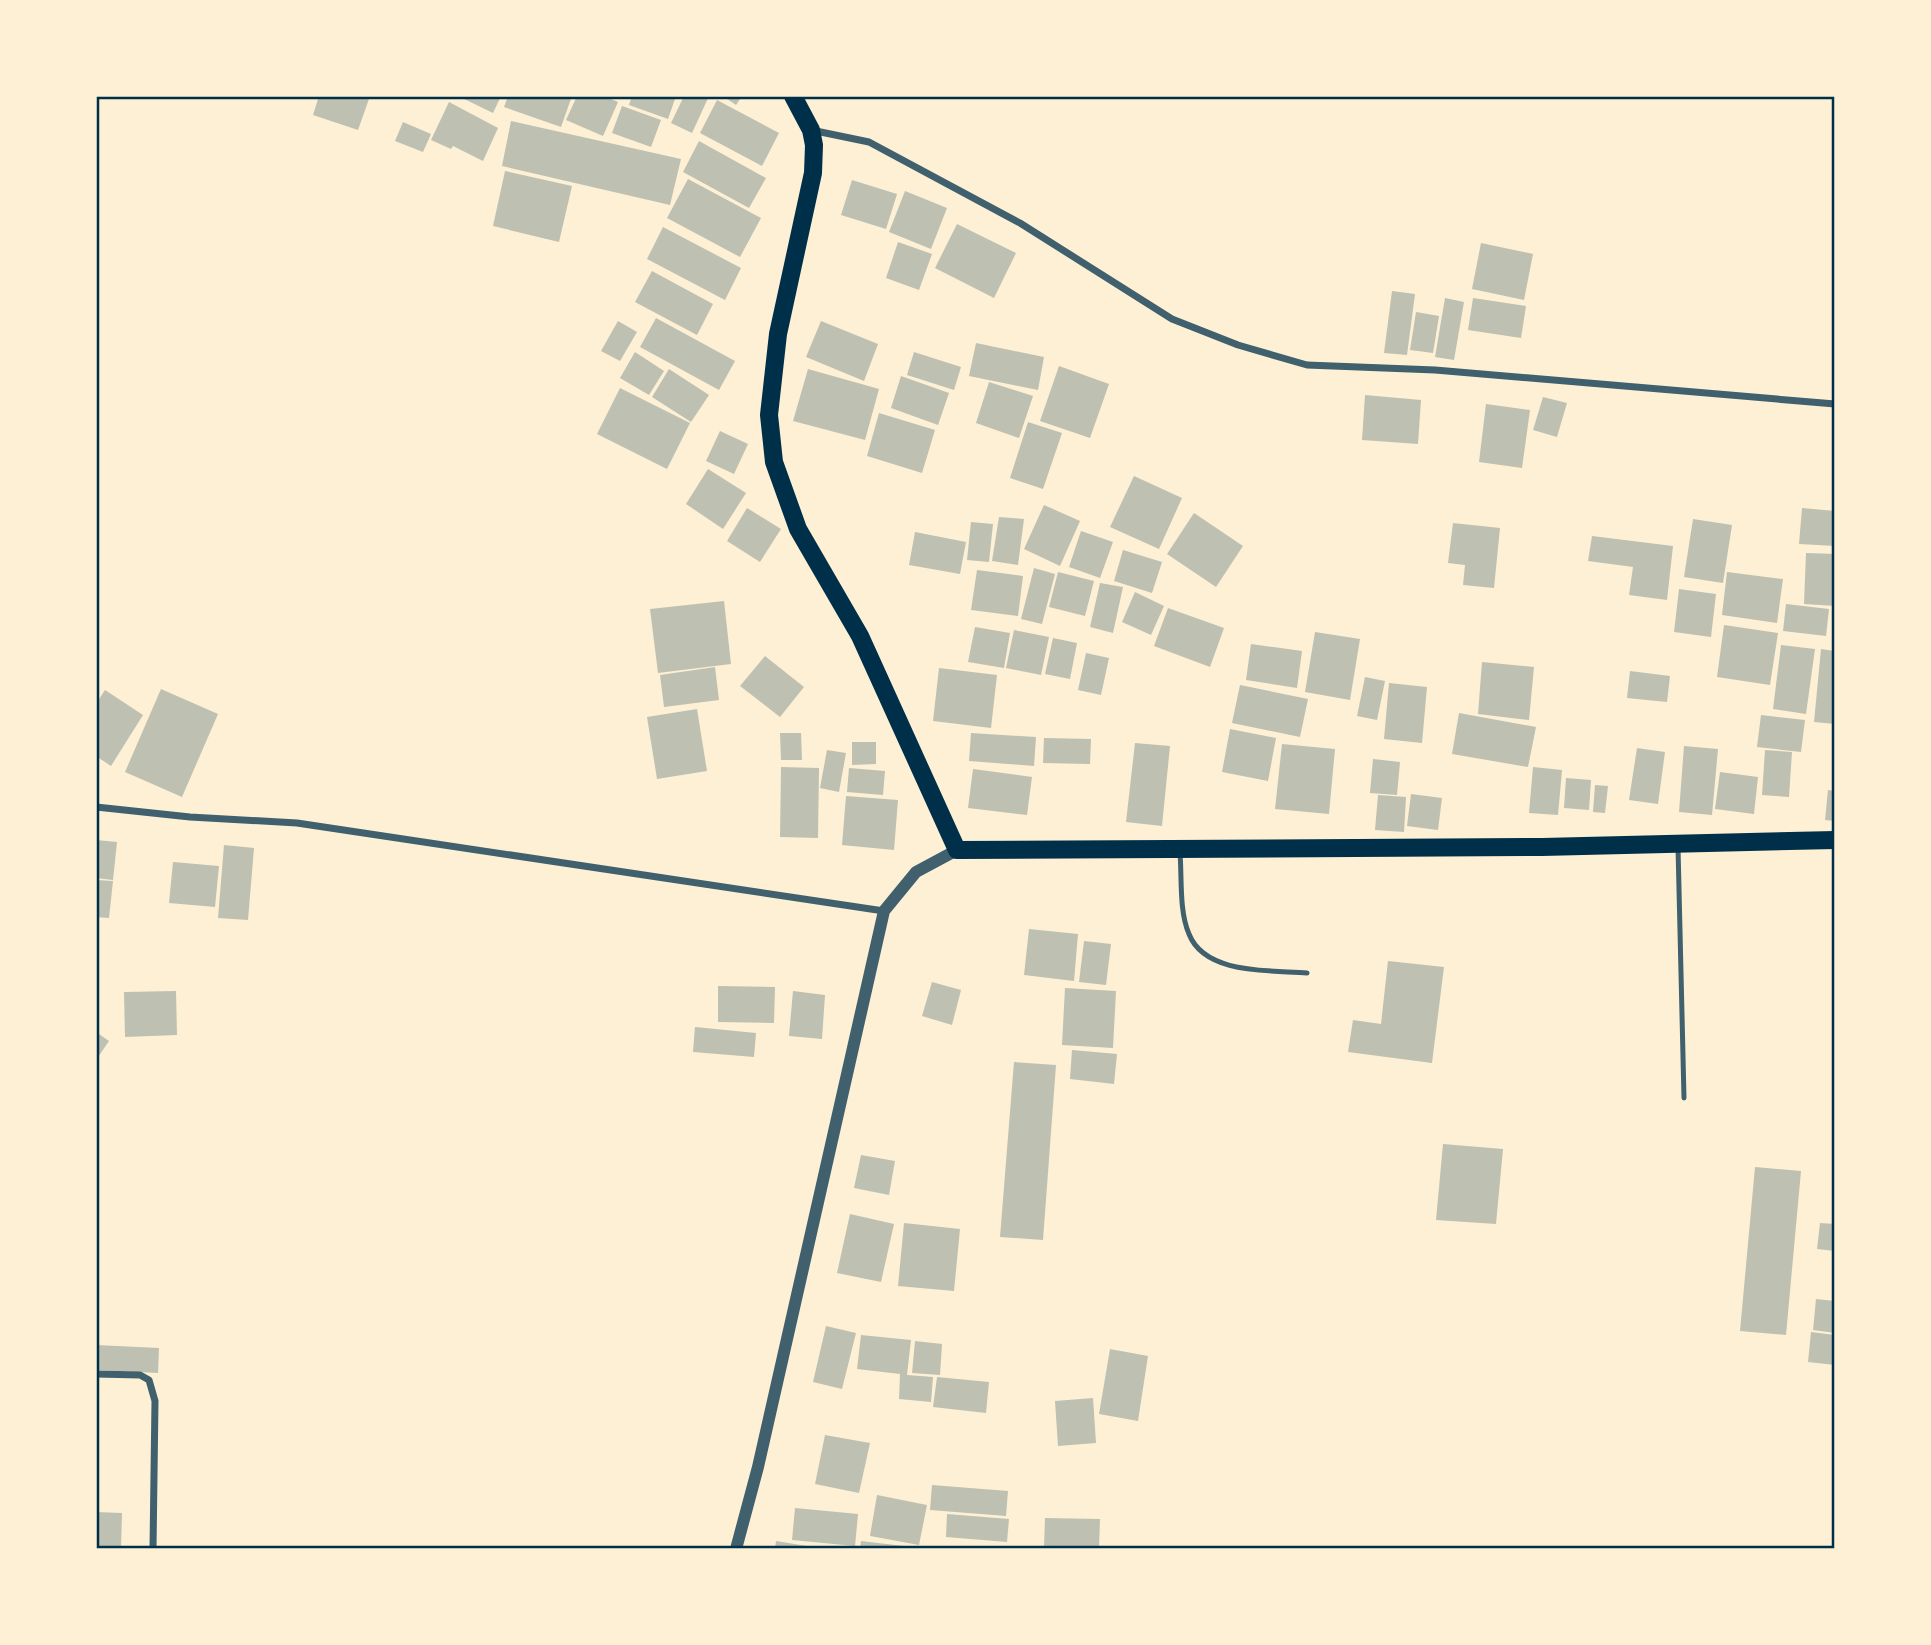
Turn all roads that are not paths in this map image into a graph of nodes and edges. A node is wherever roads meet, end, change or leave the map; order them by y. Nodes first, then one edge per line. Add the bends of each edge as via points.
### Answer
1 (795, 97) edge
2 (811, 130) junction
3 (1835, 404) edge
4 (96, 807) edge
5 (1835, 840) edge
6 (1678, 844) junction
7 (957, 850) junction
8 (1180, 850) junction
9 (884, 911) junction
10 (1307, 973) dead end
11 (1684, 1098) dead end
12 (96, 1374) edge
13 (153, 1549) edge
14 (736, 1549) edge

1 - 2 main road
2 - 3 street via 869,142 1020,222 1172,319 1307,365 1435,370
2 - 7 main road via 813,173 778,334 769,415 774,462 798,529 860,636
4 - 9 street via 297,823
5 - 6 main road
6 - 8 main road
6 - 11 lane
7 - 8 main road
7 - 9 street via 916,872
8 - 10 lane via 1189,934 1204,955 1236,967
9 - 14 street
12 - 13 street via 140,1375 149,1380 155,1401

